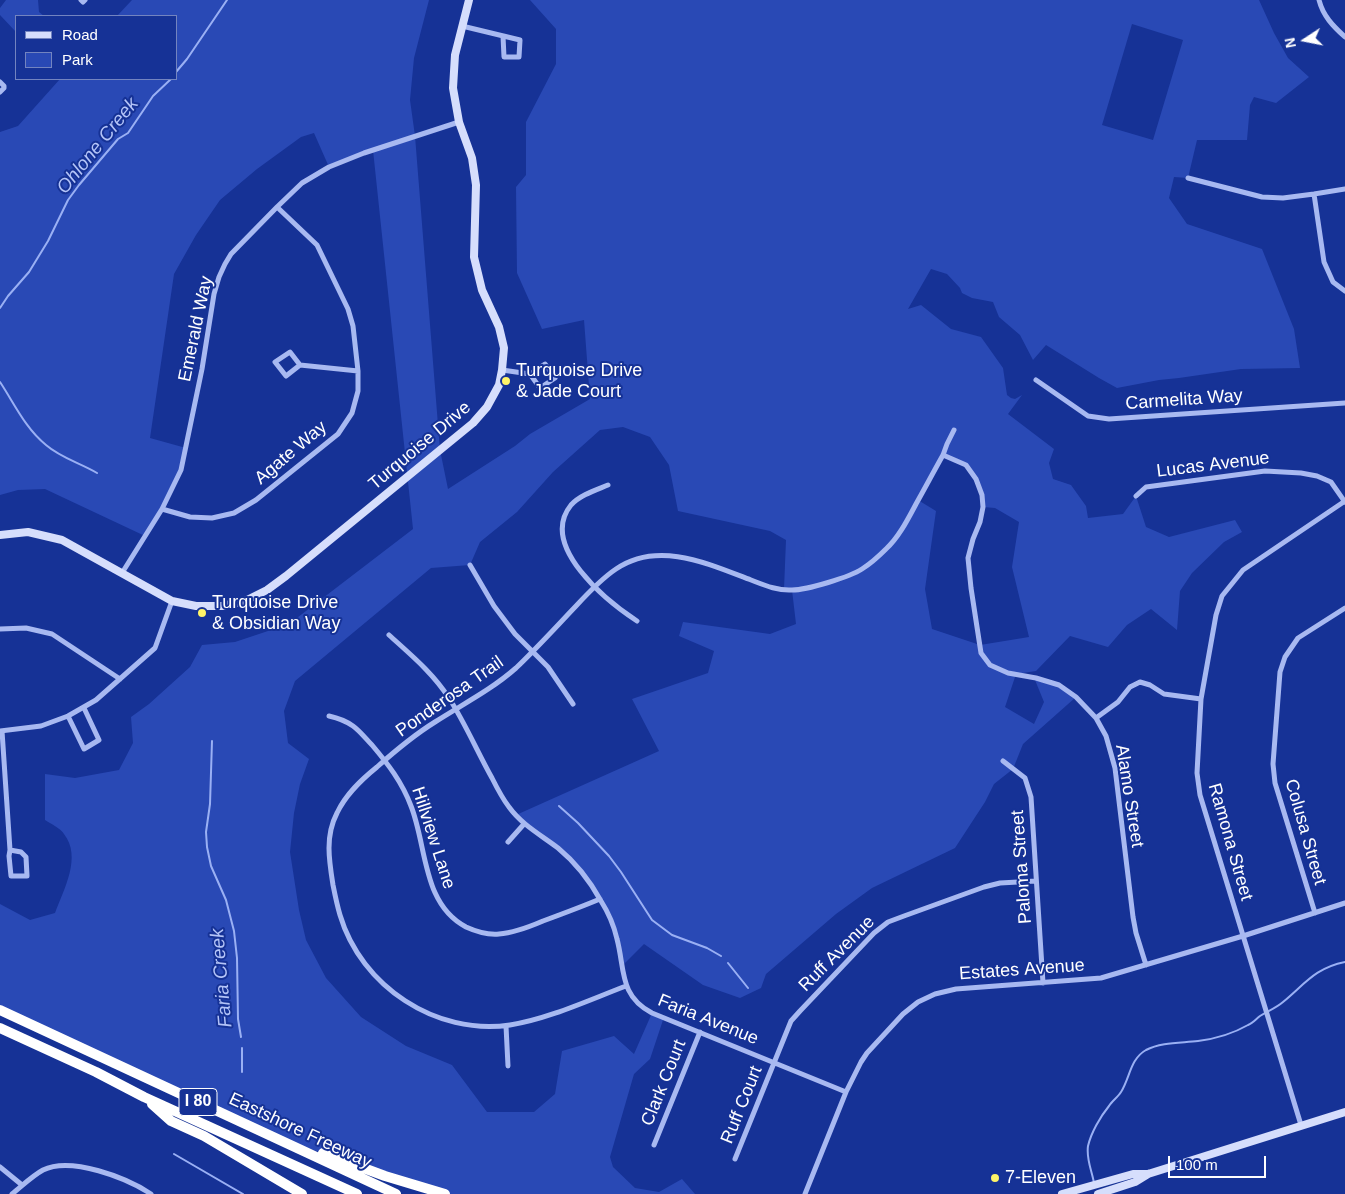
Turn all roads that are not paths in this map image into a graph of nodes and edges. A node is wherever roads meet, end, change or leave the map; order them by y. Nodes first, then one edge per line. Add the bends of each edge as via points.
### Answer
1 (81, 0) edge
2 (85, 0) edge
3 (469, 0) edge
4 (1318, 0) edge
5 (462, 26) junction
6 (503, 36) junction
7 (1345, 37) edge
8 (0, 82) edge
9 (0, 92) edge
10 (459, 122) junction
11 (1188, 178) dead end
12 (1345, 189) edge
13 (1314, 194) junction
14 (277, 207) junction
15 (1345, 291) edge
16 (300, 366) junction
17 (502, 370) junction
18 (358, 372) junction
19 (530, 374) junction
20 (1036, 380) dead end
21 (1345, 403) edge
22 (954, 430) dead end
23 (943, 455) junction
24 (608, 484) dead end
25 (1136, 496) dead end
26 (1345, 501) edge
27 (162, 510) junction
28 (0, 535) edge
29 (470, 565) dead end
30 (122, 573) junction
31 (594, 587) junction
32 (172, 601) junction
33 (1345, 608) edge
34 (637, 621) dead end
35 (0, 629) edge
36 (389, 635) dead end
37 (532, 651) junction
38 (120, 679) junction
39 (1201, 699) junction
40 (573, 704) dead end
41 (84, 708) junction
42 (456, 710) junction
43 (68, 716) junction
44 (329, 716) dead end
45 (1096, 718) junction
46 (1, 731) edge
47 (384, 760) junction
48 (1003, 761) dead end
49 (524, 824) junction
50 (508, 842) dead end
51 (10, 850) junction
52 (1036, 881) junction
53 (600, 899) junction
54 (1345, 903) edge
55 (1315, 913) junction
56 (1243, 936) junction
57 (1146, 965) junction
58 (1044, 983) junction
59 (626, 986) junction
60 (0, 1010) edge
61 (506, 1026) junction
62 (0, 1028) edge
63 (700, 1032) junction
64 (774, 1062) junction
65 (508, 1066) dead end
66 (846, 1092) junction
67 (144, 1097) junction
68 (1345, 1112) edge
69 (1301, 1125) junction
70 (258, 1130) junction
71 (654, 1145) dead end
72 (735, 1159) dead end
73 (0, 1167) edge
74 (1148, 1174) junction
75 (22, 1185) junction
76 (12, 1194) edge
77 (151, 1194) edge
78 (302, 1194) edge
79 (356, 1194) edge
80 (396, 1194) edge
81 (445, 1194) edge
82 (806, 1194) edge
83 (1062, 1194) edge
84 (1098, 1194) edge

1 - 2 street
3 - 5 street, Turquoise Drive
4 - 7 street via 1332,25
5 - 6 street
5 - 10 street, Turquoise Drive via 455,55 453,88
6 - 6 street via 504,57 519,57 520,40
8 - 9 street via 4,88
10 - 14 street, Emerald Way via 364,152 329,167 302,184
10 - 17 street, Turquoise Drive via 472,158 476,185 474,257 482,290 499,327 504,348
11 - 13 street via 1262,197
12 - 13 street
13 - 15 street via 1324,262 1333,282
14 - 18 street, Agate Way via 317,246 348,309
14 - 27 street, Emerald Way via 232,254 219,277 181,470
16 - 16 street via 290,352 275,362 286,376
16 - 18 street
17 - 19 street
17 - 32 street, Turquoise Drive via 499,385 487,407 472,423 267,590 244,601 222,606 196,606
18 - 27 street, Agate Way via 358,392 352,413 338,434 256,500 234,513 212,518
19 - 19 street via 540,388 555,378 545,364
20 - 21 street, Carmelita Way via 1088,416 1109,419
22 - 23 street, Ponderosa Trail
23 - 31 street, Ponderosa Trail via 888,548 862,570 792,590 770,587 698,561 657,555 618,567
23 - 45 street, Alamo Street via 966,465 982,495 980,522 968,558 981,654 990,666 1008,674 1059,685
24 - 31 street via 576,500 566,513 564,523 565,543 570,554
25 - 26 street, Lucas Avenue via 1146,487 1265,471 1316,476 1331,482
26 - 39 street, Ramona Street via 1243,570 1222,596
27 - 30 street, Emerald Way
28 - 30 street, Turquoise Drive via 28,532 62,540
29 - 37 street via 494,606
30 - 32 street, Turquoise Drive
31 - 34 street
31 - 37 street, Ponderosa Trail
32 - 38 street via 155,648
33 - 55 street, Colusa Street via 1298,638 1285,657 1280,672 1273,764 1275,783
35 - 38 street via 26,628 52,634
36 - 42 street, Faria Avenue via 440,684
37 - 40 street via 548,667
37 - 42 street, Ponderosa Trail via 498,683
38 - 41 street
39 - 45 street via 1164,694 1140,682
39 - 56 street, Ramona Street via 1197,772 1200,795
41 - 43 street
41 - 43 street via 99,740 84,749
42 - 47 street, Ponderosa Trail via 417,734
42 - 49 street, Faria Avenue via 499,791
43 - 46 street via 41,726
44 - 47 street, Hillview Lane via 355,727
45 - 57 street, Alamo Street via 1106,736 1115,768 1133,917
46 - 51 street
47 - 53 street, Hillview Lane via 403,787 412,807 435,892 442,906 461,924 488,934 500,934
47 - 61 street, Ponderosa Trail via 345,798 331,828 329,862 338,909 349,939 372,974 416,1008 460,1024
48 - 52 street, Paloma Street via 1025,778 1031,797
49 - 50 street
49 - 53 street, Faria Avenue via 573,862
51 - 51 street via 11,876 27,876 26,857 21,852
52 - 58 street, Paloma Street
52 - 64 street, Ruff Avenue via 984,887 888,922 795,1016
53 - 59 street, Faria Avenue via 617,937
54 - 55 street, Estates Avenue
55 - 56 street, Estates Avenue
56 - 57 street, Estates Avenue
56 - 69 street, Ramona Street
57 - 58 street, Estates Avenue via 1101,978
58 - 66 street, Estates Avenue via 956,989 918,1002 867,1053
59 - 61 street, Ponderosa Trail via 536,1019
59 - 63 street, Faria Avenue via 641,1007
60 - 70 highway, Eastshore Freeway / I 80
61 - 65 street
62 - 67 highway, Eastshore Freeway / I 80
63 - 64 street, Faria Avenue
63 - 71 street, Clark Court
64 - 66 street, Faria Avenue
64 - 72 street, Ruff Court
66 - 82 street, Estates Avenue
67 - 78 highway via 171,1121 204,1136
67 - 79 highway, Eastshore Freeway / I 80
68 - 69 street
69 - 74 street
70 - 80 highway, Eastshore Freeway / I 80
70 - 81 highway
73 - 75 street
74 - 83 street via 1133,1174
74 - 84 street via 1136,1182
75 - 76 street
75 - 77 street via 44,1170 66,1165 101,1171

